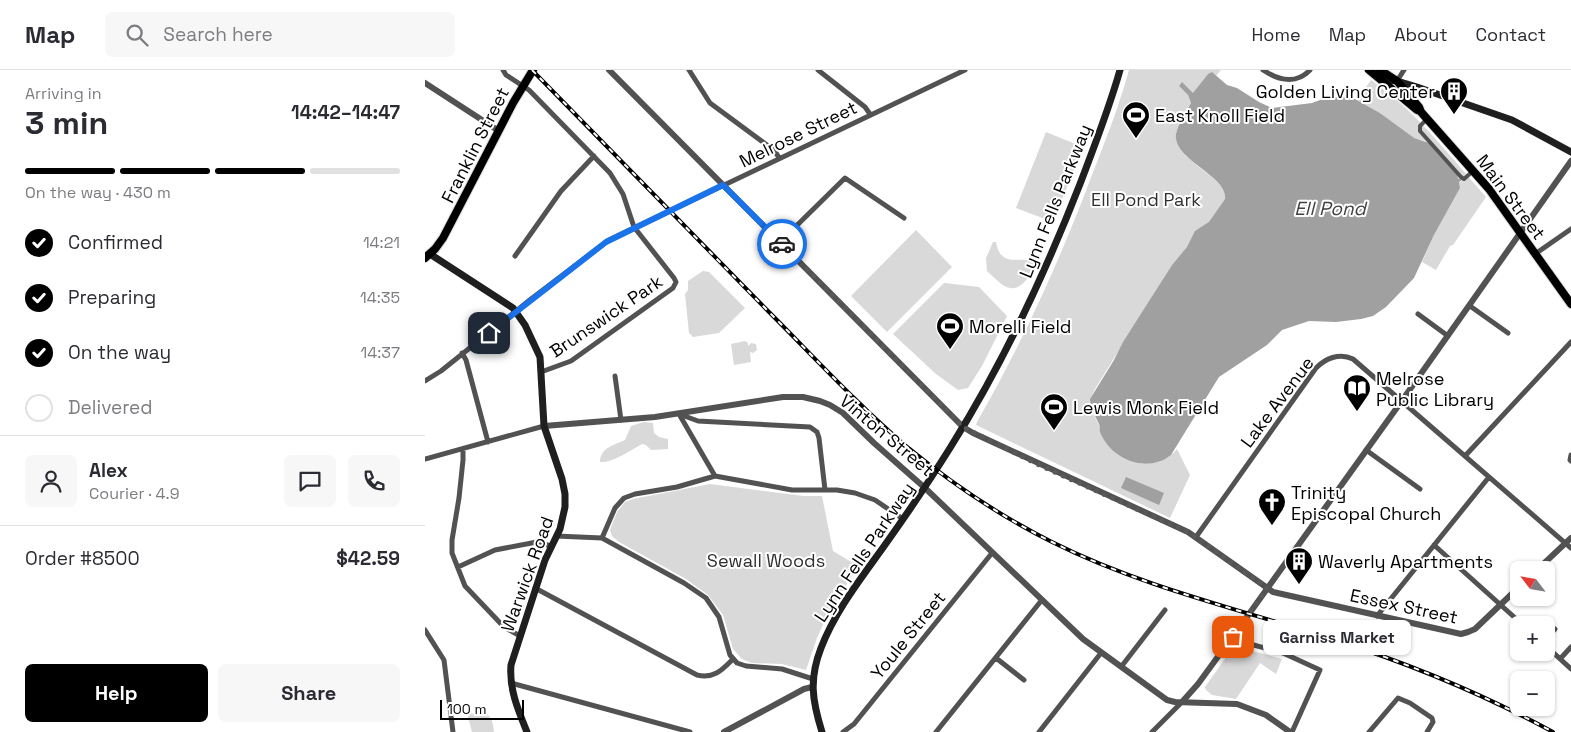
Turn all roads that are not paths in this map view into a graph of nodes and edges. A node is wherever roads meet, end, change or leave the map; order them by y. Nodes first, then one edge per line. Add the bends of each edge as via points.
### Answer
1 (503, 70) edge
2 (533, 70) edge
3 (609, 70) edge
4 (689, 70) edge
5 (817, 70) edge
6 (1120, 70) edge
7 (1263, 70) edge
8 (1310, 70) edge
9 (1369, 70) edge
10 (1380, 70) edge
11 (1404, 70) edge
12 (962, 71) edge
13 (1380, 79) junction
14 (1397, 81) junction
15 (425, 83) edge
16 (522, 86) junction
17 (1421, 112) junction
18 (870, 114) junction
19 (1427, 119) junction
20 (499, 131) junction
21 (1571, 152) edge
22 (594, 156) junction
23 (779, 158) junction
24 (1571, 161) edge
25 (1473, 171) junction
26 (723, 185) junction
27 (904, 218) dead end
28 (634, 227) junction
29 (1571, 229) edge
30 (1521, 233) junction
31 (780, 242) junction
32 (1535, 254) junction
33 (427, 256) edge
34 (515, 256) dead end
35 (1571, 304) edge
36 (1469, 306) junction
37 (516, 310) junction
38 (1417, 314) dead end
39 (1508, 333) dead end
40 (1448, 336) junction
41 (1571, 342) edge
42 (462, 353) junction
43 (541, 372) junction
44 (615, 376) dead end
45 (425, 381) edge
46 (1401, 402) junction
47 (679, 414) junction
48 (621, 420) junction
49 (544, 426) junction
50 (963, 427) junction
51 (488, 442) junction
52 (463, 449) junction
53 (1366, 450) junction
54 (1465, 456) junction
55 (425, 459) edge
56 (715, 476) junction
57 (1489, 477) junction
58 (925, 488) junction
59 (1420, 489) dead end
60 (825, 490) junction
61 (903, 519) junction
62 (557, 536) junction
63 (1196, 537) junction
64 (602, 538) junction
65 (1571, 538) edge
66 (1565, 544) junction
67 (1434, 545) junction
68 (551, 546) junction
69 (1571, 548) edge
70 (992, 553) junction
71 (1547, 561) edge
72 (458, 567) junction
73 (535, 588) junction
74 (1267, 588) junction
75 (1510, 596) edge
76 (1041, 601) junction
77 (1501, 604) junction
78 (1165, 610) dead end
79 (1377, 616) junction
80 (1514, 616) edge
81 (425, 630) edge
82 (520, 636) junction
83 (1236, 638) junction
84 (1571, 647) edge
85 (1101, 654) junction
86 (1555, 654) edge
87 (996, 658) junction
88 (733, 659) junction
89 (1561, 659) junction
90 (1121, 667) junction
91 (1571, 669) edge
92 (813, 679) junction
93 (1025, 680) dead end
94 (511, 683) junction
95 (812, 687) junction
96 (1182, 702) junction
97 (848, 731) edge
98 (453, 732) edge
99 (527, 732) edge
100 (690, 732) edge
101 (724, 732) edge
102 (822, 732) edge
103 (937, 732) edge
104 (1039, 732) edge
105 (1152, 732) edge
106 (1291, 732) edge
107 (1369, 732) edge
108 (1427, 732) edge

1 - 16 street
2 - 16 main road, Franklin Street
3 - 26 street, Essex Street
4 - 23 street via 710,103
5 - 18 street
6 - 50 main road, Lynn Fells Parkway via 1085,170 1043,274 1000,362
7 - 8 street via 1287,80 1301,77
9 - 13 main road, Main Street
10 - 14 main road, Main Street
11 - 14 street
12 - 18 street, Melrose Street
13 - 14 main road
13 - 17 main road, Main Street
14 - 17 main road, Main Street
14 - 21 main road via 1512,120
15 - 20 street
16 - 20 main road, Franklin Street
16 - 22 street
17 - 19 main road, Main Street
18 - 23 street, Melrose Street
19 - 25 main road, Main Street
19 - 25 street via 1420,126 1420,131 1461,177 1464,179
20 - 33 main road, Franklin Street via 445,234
22 - 28 street via 619,186
22 - 34 street via 561,191
23 - 26 street, Melrose Street
24 - 30 street
25 - 30 main road, Main Street
26 - 28 street, Melrose Street
26 - 31 street, Essex Street
27 - 31 street via 846,178
28 - 37 street, Melrose Street via 602,245
28 - 43 street, Brunswick Park via 674,278 675,286 571,361
29 - 32 street
30 - 32 main road, Main Street
30 - 36 street
31 - 50 street, Essex Street
32 - 35 main road, Main Street
33 - 37 main road
36 - 39 street
36 - 40 street
37 - 42 street, Melrose Street
37 - 43 main road via 539,352
38 - 40 street
40 - 46 street
41 - 54 street
42 - 45 street, Melrose Street
42 - 51 street
43 - 49 main road
44 - 48 street
46 - 53 street
46 - 54 street, Lake Avenue
46 - 63 street, Lake Avenue via 1351,358 1333,357 1321,363
47 - 48 street, Vinton Street
47 - 56 street
47 - 58 street, Vinton Street via 777,397 820,401 848,417
47 - 60 street via 698,421 810,426 819,438
48 - 49 street, Vinton Street
49 - 51 street
49 - 62 main road, Warwick Road via 563,479 565,494 564,515
50 - 58 main road, Lynn Fells Parkway
50 - 63 street, Essex Street
51 - 52 street
52 - 55 street
52 - 72 street via 451,546
53 - 59 street
53 - 74 street
54 - 57 street, Lake Avenue
56 - 60 street via 792,490
56 - 64 street via 625,498 615,508
57 - 66 street, Lake Avenue
57 - 67 street
58 - 61 main road, Lynn Fells Parkway
58 - 70 street, Vinton Street
60 - 61 street via 867,497
61 - 92 main road, Lynn Fells Parkway via 839,612 822,647
62 - 64 street
62 - 68 main road, Warwick Road
63 - 74 street, Essex Street
64 - 88 street via 706,598 719,617
65 - 66 street
66 - 69 street, Lake Avenue
66 - 71 street
67 - 77 street
67 - 79 street
68 - 72 street via 537,542 495,550
68 - 73 main road, Warwick Road
70 - 76 street, Vinton Street
70 - 97 street, Youle Street
72 - 82 street via 467,588 504,627
73 - 82 main road, Warwick Road
73 - 88 street via 697,675 715,675
74 - 79 street, Essex Street via 1279,594
74 - 83 street
75 - 77 street, Essex Street
76 - 85 street, Vinton Street
76 - 87 street
77 - 79 street, Essex Street via 1475,629 1463,634
77 - 80 street
78 - 90 street
81 - 98 street via 443,660
82 - 94 main road, Warwick Road via 511,665
83 - 96 street
83 - 106 street via 1283,653 1321,670
84 - 89 street
85 - 90 street, Vinton Street
85 - 104 street
86 - 89 street
87 - 93 street
87 - 103 street
88 - 92 street via 746,666 782,669
89 - 91 street
90 - 96 street, Vinton Street via 1167,700
92 - 95 main road, Lynn Fells Parkway
94 - 99 main road, Warwick Road
94 - 100 street
95 - 101 street
95 - 102 main road, Lynn Fells Parkway
96 - 105 street
96 - 106 street, Vinton Street via 1237,704 1266,715
107 - 108 street via 1398,698 1431,717 1433,722

